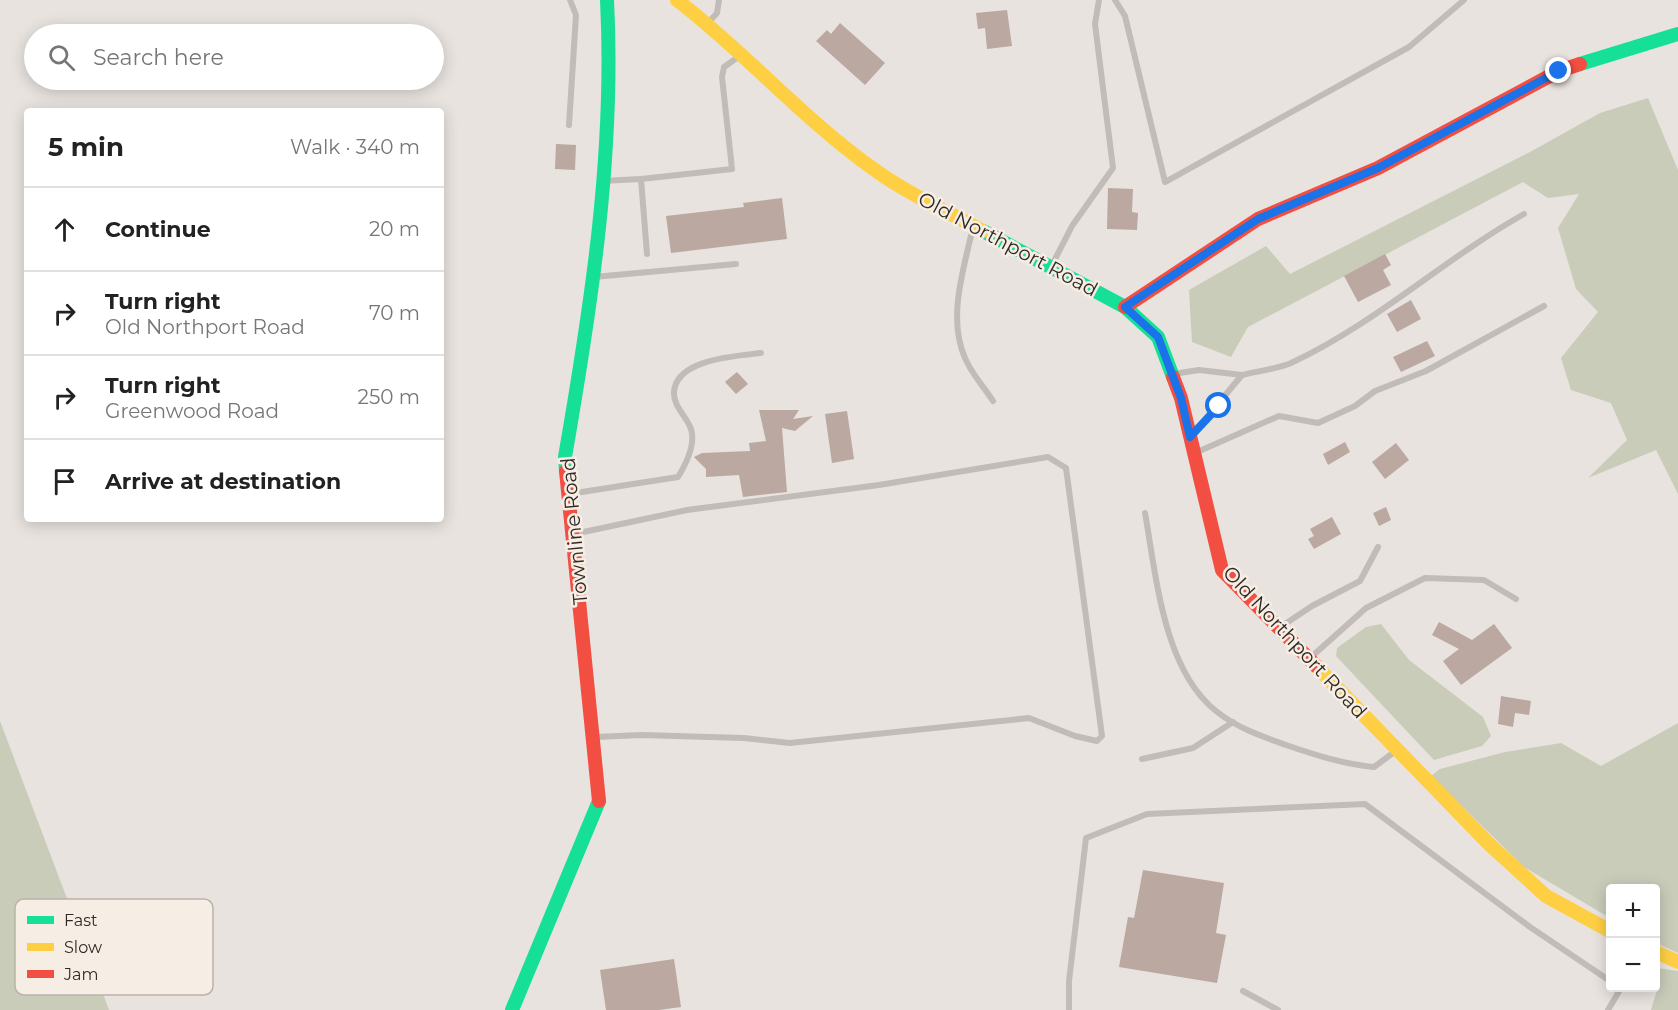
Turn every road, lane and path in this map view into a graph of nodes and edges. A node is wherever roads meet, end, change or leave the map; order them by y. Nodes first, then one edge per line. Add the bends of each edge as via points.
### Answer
1 (570, 0) edge
2 (607, 0) edge
3 (677, 0) edge
4 (719, 0) edge
5 (1099, 0) edge
6 (1115, 0) edge
7 (1464, 0) edge
8 (707, 24) junction
9 (1678, 34) edge
10 (742, 54) junction
11 (569, 125) dead end
12 (641, 179) junction
13 (601, 181) junction
14 (1524, 214) dead end
15 (973, 226) junction
16 (647, 254) dead end
17 (736, 264) dead end
18 (1050, 267) junction
19 (593, 277) junction
20 (1544, 306) dead end
21 (1125, 307) junction
22 (761, 353) dead end
23 (1172, 374) junction
24 (1242, 375) junction
25 (993, 401) dead end
26 (1190, 437) junction
27 (1194, 453) junction
28 (569, 494) junction
29 (1145, 513) dead end
30 (573, 534) junction
31 (1378, 547) dead end
32 (1516, 599) dead end
33 (1279, 628) junction
34 (1309, 659) junction
35 (1233, 722) junction
36 (595, 737) junction
37 (1397, 750) junction
38 (1142, 759) dead end
39 (1606, 928) edge
40 (1660, 954) edge
41 (1678, 962) edge
42 (1606, 978) edge
43 (1243, 991) dead end
44 (1618, 992) edge
45 (512, 1010) edge
46 (1070, 1010) edge
47 (1278, 1010) edge
48 (1608, 1010) edge

1 - 11 lane via 576,15
2 - 13 main road, Townline Road via 609,36
3 - 8 main road, Old Northport Road
4 - 8 lane via 717,13
5 - 18 lane via 1095,24 1113,168 1072,226
6 - 7 lane via 1125,16 1165,182 1409,47
8 - 10 main road, Old Northport Road
9 - 21 main road via 1559,71 1378,168 1258,219
10 - 12 lane via 723,70 732,169
10 - 15 main road, Old Northport Road via 877,172
12 - 13 lane
12 - 16 lane
13 - 19 main road, Townline Road
14 - 24 lane via 1377,313 1300,358
15 - 18 main road, Old Northport Road
15 - 25 lane via 960,282 957,329 965,358
17 - 19 lane
18 - 21 main road, Old Northport Road
19 - 28 main road, Townline Road via 565,457
20 - 27 lane via 1426,371 1375,391 1355,406 1318,423 1279,417
21 - 23 main road, Old Northport Road via 1158,337
22 - 28 lane via 704,363 677,379 673,393 692,430 691,451 678,477
23 - 24 lane via 1199,370
23 - 26 main road, Old Northport Road
24 - 26 lane
26 - 27 main road, Old Northport Road
27 - 33 main road, Old Northport Road via 1222,570
28 - 30 main road, Townline Road
29 - 35 lane via 1164,620 1188,678 1215,710
30 - 36 main road, Townline Road
30 - 36 lane via 687,510 1048,458 1066,468 1102,736 1097,741 1075,736 1029,718 790,743 744,738
31 - 33 lane via 1360,581
32 - 34 lane via 1484,580 1425,578 1366,608
33 - 34 main road, Old Northport Road
34 - 37 main road, Old Northport Road
35 - 37 lane via 1250,733 1344,764 1374,767
35 - 38 lane via 1192,748
36 - 45 main road, Townline Road via 601,797
37 - 39 main road, Old Northport Road via 1546,896
40 - 41 main road
42 - 46 lane via 1530,927 1365,804 1147,814 1086,838 1069,981
43 - 47 lane
44 - 48 lane

